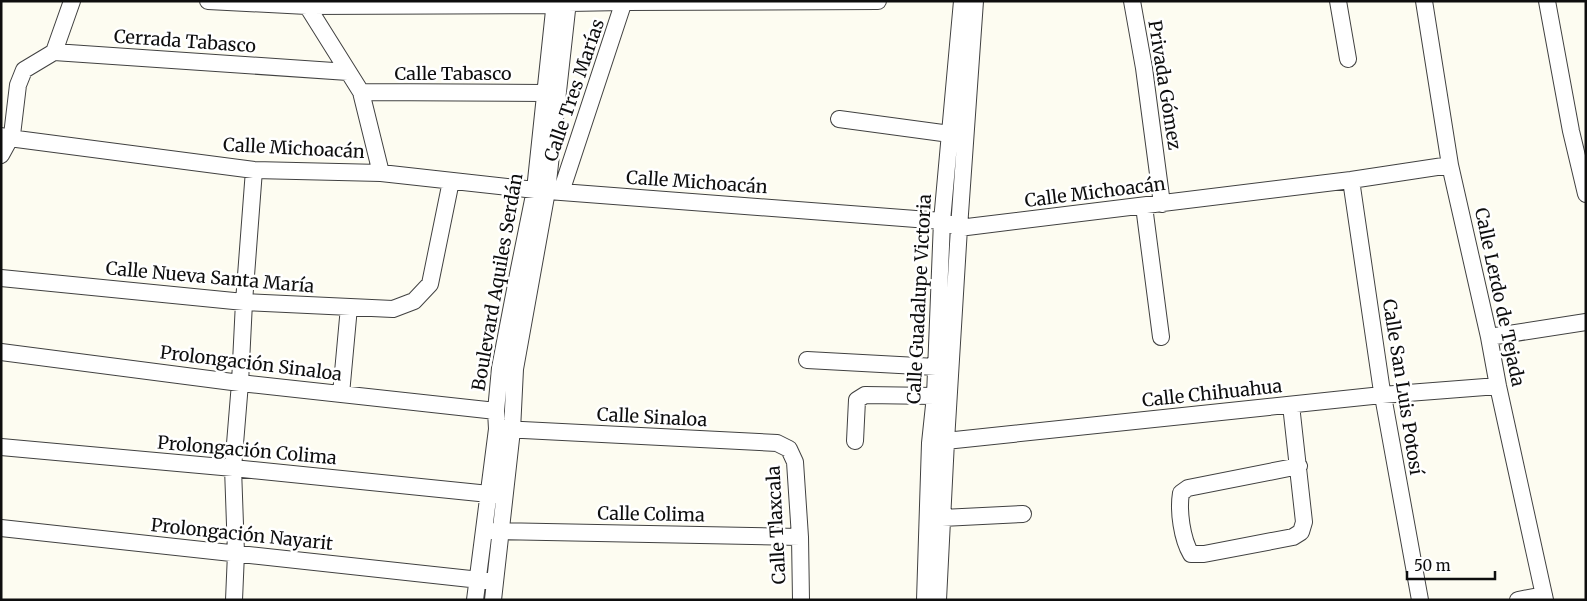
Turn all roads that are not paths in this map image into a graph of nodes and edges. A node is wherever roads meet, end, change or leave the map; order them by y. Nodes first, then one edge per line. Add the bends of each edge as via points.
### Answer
1 (72, 1) edge
2 (208, 1) edge
3 (878, 1) edge
4 (962, 1) edge
5 (975, 1) edge
6 (1132, 1) edge
7 (1338, 1) edge
8 (1424, 1) edge
9 (1547, 1) edge
10 (561, 2) edge
11 (624, 2) edge
12 (311, 4) edge
13 (54, 52) junction
14 (1348, 59) dead end
15 (348, 72) junction
16 (361, 92) junction
17 (546, 93) junction
18 (839, 119) dead end
19 (950, 134) junction
20 (5, 137) edge
21 (1, 155) edge
22 (1450, 165) junction
23 (254, 170) junction
24 (381, 173) junction
25 (1351, 180) junction
26 (451, 181) junction
27 (548, 191) junction
28 (1586, 194) edge
29 (1162, 204) junction
30 (1144, 206) junction
31 (942, 221) junction
32 (959, 228) junction
33 (1, 278) edge
34 (244, 302) junction
35 (349, 307) junction
36 (1586, 322) edge
37 (1160, 337) dead end
38 (1489, 337) junction
39 (1, 352) edge
40 (807, 360) dead end
41 (936, 367) junction
42 (240, 383) junction
43 (1498, 386) junction
44 (340, 394) junction
45 (1382, 395) junction
46 (934, 396) junction
47 (1291, 405) junction
48 (496, 411) junction
49 (504, 429) junction
50 (855, 441) dead end
51 (938, 442) junction
52 (1, 447) edge
53 (789, 449) joint
54 (1299, 466) junction
55 (234, 468) junction
56 (498, 495) junction
57 (1023, 514) dead end
58 (942, 518) junction
59 (1, 528) edge
60 (485, 531) junction
61 (502, 532) junction
62 (800, 537) junction
63 (236, 553) junction
64 (478, 580) junction
65 (496, 582) junction
66 (1544, 597) edge
67 (234, 600) edge
68 (475, 600) edge
69 (493, 600) edge
70 (801, 600) edge
71 (925, 600) edge
72 (938, 600) edge
73 (1420, 600) edge
74 (1518, 600) edge

1 - 13 street
2 - 12 street
3 - 11 street
4 - 19 street, Calle Guadalupe Victoria
5 - 32 street, Calle Guadalupe Victoria
6 - 29 street, Privada Gómez
7 - 14 street
8 - 22 street, Calle Lerdo de Tejada
9 - 28 street
10 - 11 street
10 - 12 street
10 - 17 street, Boulevard Aquiles Serdán
10 - 27 street, Boulevard Aquiles Serdán
11 - 27 street, Calle Tres Marías
12 - 15 street
13 - 15 street, Cerrada Tabasco
13 - 20 street via 24,70 18,85 12,135
15 - 16 street
16 - 17 street, Calle Tabasco
16 - 24 street
17 - 27 street, Boulevard Aquiles Serdán
18 - 19 street
19 - 31 street, Calle Guadalupe Victoria
20 - 21 street
20 - 23 street, Calle Michoacán
22 - 25 street, Calle Michoacán
22 - 38 street, Calle Lerdo de Tejada
23 - 24 street, Calle Michoacán
23 - 34 street
24 - 26 street, Calle Michoacán
25 - 29 street, Calle Michoacán
25 - 45 street, Calle San Luis Potosí
26 - 27 street, Calle Michoacán
26 - 35 street, Calle Nueva Santa María via 430,284 414,301 393,309
27 - 31 street, Calle Michoacán
27 - 48 street, Boulevard Aquiles Serdán via 518,268 500,368
27 - 49 street, Boulevard Aquiles Serdán
29 - 30 street, Calle Michoacán
30 - 32 street, Calle Michoacán
30 - 37 street
31 - 32 street, Calle Michoacán
31 - 41 street, Calle Guadalupe Victoria
32 - 51 street, Calle Guadalupe Victoria
33 - 34 street, Calle Nueva Santa María
34 - 35 street, Calle Nueva Santa María
34 - 42 street
35 - 44 street
36 - 38 street
38 - 43 street, Calle Lerdo de Tejada
39 - 42 street, Prolongación Sinaloa
40 - 41 street
41 - 46 street, Calle Guadalupe Victoria
42 - 44 street, Prolongación Sinaloa
42 - 55 street
43 - 45 street, Calle Chihuahua
43 - 66 street, Calle Lerdo de Tejada
44 - 48 street, Prolongación Sinaloa
45 - 47 street, Calle Chihuahua
45 - 73 street, Calle San Luis Potosí
46 - 50 street via 865,395 857,400
46 - 51 street, Calle Guadalupe Victoria
47 - 51 street, Calle Chihuahua
47 - 54 street
48 - 49 street, Boulevard Aquiles Serdán
49 - 53 street, Calle Sinaloa via 777,443
49 - 56 street, Boulevard Aquiles Serdán
51 - 58 street, Calle Guadalupe Victoria
51 - 71 street, Calle Guadalupe Victoria
52 - 55 street, Prolongación Colima
53 - 62 street, Calle Tlaxcala via 795,462
54 - 54 street via 1302,532 1293,537 1191,554 1186,545 1179,504 1181,493 1188,488
55 - 56 street, Prolongación Colima
55 - 63 street
56 - 60 street, Boulevard Aquiles Serdán
56 - 61 street, Boulevard Aquiles Serdán
57 - 58 street
58 - 72 street, Calle Guadalupe Victoria
59 - 63 street, Prolongación Nayarit
60 - 61 street, Calle Colima
60 - 64 street, Boulevard Aquiles Serdán
61 - 62 street, Calle Colima
61 - 65 street, Boulevard Aquiles Serdán
62 - 70 street, Calle Tlaxcala
63 - 64 street, Prolongación Nayarit
63 - 67 street
64 - 65 street, Prolongación Nayarit
64 - 68 street, Boulevard Aquiles Serdán
65 - 69 street, Boulevard Aquiles Serdán
66 - 74 street

